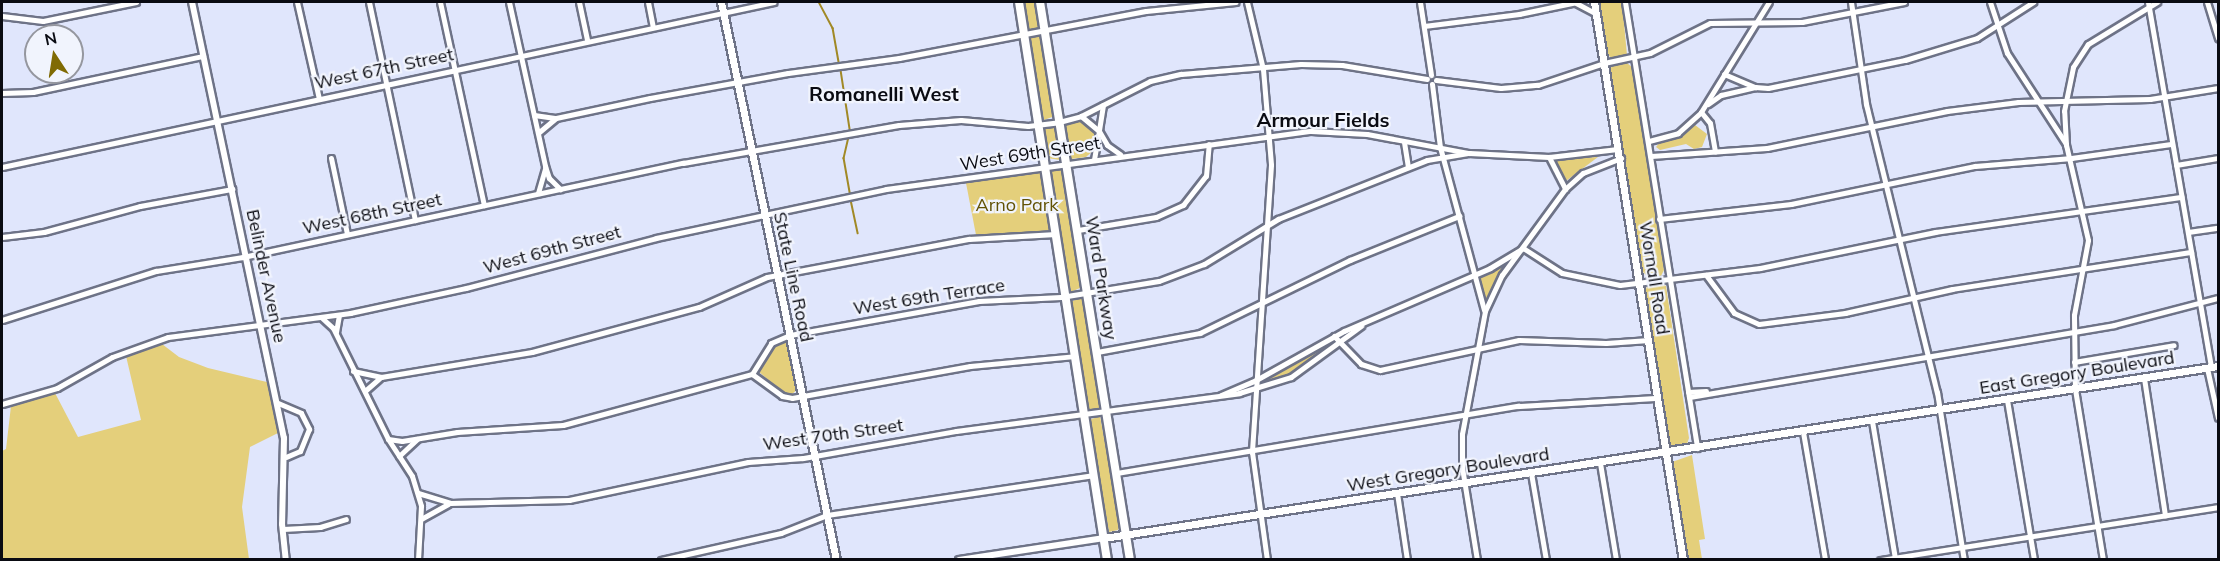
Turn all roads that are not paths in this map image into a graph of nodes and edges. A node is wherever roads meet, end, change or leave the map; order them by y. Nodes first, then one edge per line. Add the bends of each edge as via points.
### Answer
1 (136, 2) edge
2 (192, 2) edge
3 (297, 2) edge
4 (369, 2) edge
5 (440, 2) edge
6 (509, 2) edge
7 (579, 2) edge
8 (648, 2) edge
9 (721, 2) edge
10 (774, 2) edge
11 (1019, 2) edge
12 (1040, 2) edge
13 (1236, 2) edge
14 (1247, 2) edge
15 (1420, 2) edge
16 (1576, 2) edge
17 (1594, 2) edge
18 (1625, 2) edge
19 (1769, 2) edge
20 (1851, 2) edge
21 (1904, 2) edge
22 (1990, 2) edge
23 (2033, 2) edge
24 (2157, 2) edge
25 (2207, 2) edge
26 (2148, 4) edge
27 (723, 11) junction
28 (1852, 12) junction
29 (1596, 14) junction
30 (2, 16) edge
31 (1756, 24) junction
32 (1424, 26) junction
33 (653, 27) junction
34 (1997, 27) junction
35 (1045, 31) junction
36 (1024, 34) junction
37 (2218, 38) edge
38 (587, 41) junction
39 (203, 56) junction
40 (521, 56) junction
41 (1634, 57) junction
42 (1604, 63) junction
43 (1263, 69) junction
44 (455, 70) junction
45 (1860, 70) junction
46 (1724, 74) junction
47 (1429, 77) junction
48 (738, 82) junction
49 (1434, 82) junction
50 (387, 84) junction
51 (1755, 87) junction
52 (2218, 88) edge
53 (2, 93) edge
54 (2065, 98) junction
55 (2164, 98) junction
56 (319, 99) junction
57 (2035, 100) junction
58 (1103, 105) junction
59 (1701, 112) junction
60 (534, 115) junction
61 (1081, 116) junction
62 (556, 118) junction
63 (217, 121) junction
64 (1059, 122) junction
65 (1039, 125) junction
66 (1872, 127) junction
67 (1099, 131) junction
68 (538, 133) junction
69 (1269, 135) junction
70 (1649, 141) junction
71 (1404, 142) junction
72 (1209, 144) junction
73 (2172, 144) junction
74 (2066, 145) junction
75 (1440, 147) junction
76 (1617, 149) junction
77 (1600, 152) junction
78 (1715, 152) junction
79 (1469, 153) junction
80 (752, 154) junction
81 (1121, 155) junction
82 (1651, 156) junction
83 (1443, 157) junction
84 (1550, 157) junction
85 (331, 158) dead end
86 (1621, 158) junction
87 (2072, 158) junction
88 (2218, 158) edge
89 (1094, 159) junction
90 (1067, 162) junction
91 (1602, 163) junction
92 (2176, 165) junction
93 (545, 166) junction
94 (1045, 166) junction
95 (1408, 166) junction
96 (2, 167) edge
97 (1887, 184) junction
98 (232, 189) junction
99 (560, 189) junction
100 (1564, 189) junction
101 (538, 194) junction
102 (2182, 197) junction
103 (484, 205) junction
104 (2084, 213) junction
105 (765, 215) junction
106 (1459, 216) junction
107 (1659, 219) junction
108 (415, 220) junction
109 (1268, 224) junction
110 (2218, 228) edge
111 (1078, 230) junction
112 (2188, 232) junction
113 (348, 234) junction
114 (1056, 234) junction
115 (2, 237) edge
116 (1901, 240) junction
117 (1523, 248) junction
118 (2191, 252) junction
119 (246, 257) junction
120 (2084, 270) junction
121 (1475, 275) junction
122 (1706, 275) junction
123 (777, 276) junction
124 (1668, 279) junction
125 (1640, 282) junction
126 (1088, 293) junction
127 (1066, 296) junction
128 (1916, 296) junction
129 (2218, 297) edge
130 (2199, 301) junction
131 (1264, 303) junction
132 (1485, 311) junction
133 (339, 315) junction
134 (321, 317) junction
135 (2, 320) edge
136 (1367, 320) junction
137 (260, 323) junction
138 (2074, 331) junction
139 (335, 334) junction
140 (790, 335) junction
141 (1334, 336) junction
142 (1649, 340) junction
143 (1341, 342) junction
144 (2174, 345) dead end
145 (1479, 347) junction
146 (1097, 352) junction
147 (1929, 354) junction
148 (1075, 356) junction
149 (2074, 362) junction
150 (2212, 367) edge
151 (353, 371) junction
152 (752, 374) junction
153 (381, 377) junction
154 (2144, 378) junction
155 (1256, 380) junction
156 (2075, 389) junction
157 (366, 390) junction
158 (1256, 390) junction
159 (1688, 394) junction
160 (1221, 395) junction
161 (802, 396) junction
162 (1657, 398) junction
163 (2007, 400) junction
164 (278, 403) junction
165 (2, 404) edge
166 (1940, 410) junction
167 (1107, 412) junction
168 (1084, 415) junction
169 (1465, 416) junction
170 (2218, 418) edge
171 (1872, 421) junction
172 (1803, 432) junction
173 (388, 438) junction
174 (418, 439) junction
175 (1696, 448) junction
176 (1252, 452) junction
177 (1666, 453) junction
178 (399, 456) junction
179 (815, 456) junction
180 (286, 457) junction
181 (1600, 463) junction
182 (1116, 473) junction
183 (1531, 473) junction
184 (1094, 475) junction
185 (1464, 483) junction
186 (418, 493) junction
187 (1396, 493) junction
188 (450, 503) junction
189 (2218, 507) edge
190 (1260, 514) junction
191 (827, 515) junction
192 (2166, 515) junction
193 (346, 519) dead end
194 (421, 519) junction
195 (2097, 525) junction
196 (283, 529) junction
197 (1125, 534) junction
198 (2030, 536) junction
199 (1104, 538) junction
200 (1962, 547) junction
201 (1895, 558) edge
202 (286, 560) edge
203 (418, 560) edge
204 (661, 560) edge
205 (836, 560) edge
206 (959, 560) edge
207 (1107, 560) edge
208 (1130, 560) edge
209 (1267, 560) edge
210 (1407, 560) edge
211 (1476, 560) edge
212 (1546, 560) edge
213 (1616, 560) edge
214 (1683, 560) edge
215 (1825, 560) edge
216 (1880, 560) edge
217 (1964, 560) edge
218 (2034, 560) edge
219 (2103, 560) edge

1 - 30 street via 43,21
2 - 39 street, Belinder Avenue
3 - 56 street
4 - 50 street
5 - 44 street
6 - 40 street
7 - 38 street
8 - 33 street
9 - 27 main road, State Line Road
10 - 27 street, West 67th Street
11 - 36 main road, Ward Parkway
12 - 35 main road, Ward Parkway
13 - 35 street via 1146,11
14 - 43 street
15 - 32 street
16 - 29 street
16 - 32 street
17 - 29 main road, Wornall Road
18 - 41 street
19 - 31 street
20 - 28 street
21 - 28 street
22 - 34 street
23 - 34 street
24 - 26 street
25 - 37 street
26 - 54 street via 2088,44 2073,67
26 - 55 street
27 - 33 street, West 67th Street
27 - 48 main road, State Line Road
28 - 31 street via 1802,22
28 - 45 street
29 - 42 main road, Wornall Road
31 - 41 street via 1710,23
31 - 46 street
32 - 47 street
33 - 38 street, West 67th Street
34 - 45 street via 1962,44
34 - 57 street
35 - 36 street
35 - 64 main road, Ward Parkway
36 - 48 street
36 - 65 main road, Ward Parkway
38 - 40 street, West 67th Street
39 - 53 street via 33,92
39 - 63 street, Belinder Avenue
40 - 44 street, West 67th Street
40 - 60 street
41 - 42 street
41 - 70 street
42 - 49 street via 1566,78 1523,88
42 - 76 main road, Wornall Road
43 - 47 street, West 68th Street via 1342,65
43 - 58 street, West 68th Street via 1163,77
43 - 69 street
44 - 50 street, West 67th Street
44 - 103 street
45 - 51 street via 1781,86
45 - 66 street
46 - 51 street
46 - 59 street
47 - 49 street
48 - 62 street
48 - 80 main road, State Line Road
49 - 75 street
50 - 56 street, West 67th Street
50 - 108 street
51 - 59 street via 1721,95
52 - 55 street
54 - 55 street
54 - 57 street
54 - 74 street
55 - 73 street
56 - 63 street, West 67th Street
57 - 66 street via 1947,111
57 - 74 street
58 - 61 street, West 68th Street
58 - 67 street
59 - 70 street via 1678,133
59 - 78 street via 1710,123
60 - 62 street
60 - 68 street
61 - 64 street, West 68th Street
61 - 67 street, West 69th Street
62 - 68 street
63 - 96 street, West 67th Street
63 - 98 street, Belinder Avenue
64 - 65 street, West 68th Street
64 - 90 main road, Ward Parkway
65 - 80 street, West 68th Street via 961,120 899,125
65 - 94 main road, Ward Parkway
66 - 78 street via 1767,148
66 - 97 street
67 - 81 street, West 69th Street via 1107,145
67 - 89 street
68 - 93 street
69 - 71 street, West 69th Street via 1338,132
69 - 72 street, West 69th Street
69 - 109 street
70 - 82 street
71 - 75 street, West 69th Street
71 - 95 street
72 - 81 street, West 69th Street
72 - 111 street via 1206,176 1183,205 1156,217
73 - 87 street
73 - 92 street
74 - 87 street
75 - 79 street, West 69th Street
75 - 83 street
76 - 77 street
76 - 86 main road, Wornall Road
77 - 84 street
77 - 91 street
78 - 82 street
79 - 83 street
79 - 84 street
80 - 99 street, West 68th Street
80 - 105 main road, State Line Road
81 - 89 street, West 69th Street
82 - 107 street
83 - 95 street, West 69th Terrace
83 - 106 street
84 - 100 street
85 - 113 street
86 - 91 street
86 - 125 main road, Wornall Road
87 - 97 street via 1975,166
87 - 104 street
88 - 92 street
89 - 90 street, West 69th Street
90 - 94 street, West 69th Street
90 - 111 main road, Ward Parkway
91 - 100 street
92 - 102 street
93 - 99 street via 549,178
93 - 101 street
94 - 105 street, West 69th Street via 993,177 886,189
94 - 114 main road, Ward Parkway
95 - 109 street, West 69th Terrace
97 - 107 street via 1791,204
97 - 116 street
98 - 115 street via 140,206 44,232
98 - 119 street, Belinder Avenue
99 - 101 street, West 68th Street
100 - 117 street
101 - 103 street, West 68th Street
102 - 104 street
102 - 112 street
103 - 108 street, West 68th Street
104 - 116 street via 1967,227
104 - 120 street via 2088,240
105 - 123 main road, State Line Road
105 - 133 street, West 69th Street
106 - 121 street
106 - 131 street via 1350,260
107 - 124 street
108 - 113 street, West 68th Street
109 - 126 street, West 69th Terrace via 1188,272
109 - 131 street
110 - 112 street
111 - 126 main road, Ward Parkway
112 - 118 street
113 - 119 street, West 68th Street
114 - 123 street via 969,239
114 - 127 main road, Ward Parkway
116 - 122 street
116 - 128 street
117 - 121 street, West 70th Street
117 - 125 street via 1549,266 1579,279 1610,284
117 - 132 street via 1502,275
118 - 120 street
118 - 130 street
119 - 135 street, West 68th Street via 139,276
119 - 137 street, Belinder Avenue
120 - 128 street
120 - 138 street
121 - 132 street
121 - 136 street, West 70th Street
122 - 124 street
122 - 128 street via 1734,314 1759,324 1845,313
123 - 140 main road, State Line Road
123 - 153 street via 699,307 544,350
124 - 125 street
124 - 159 street
125 - 142 main road, Wornall Road
126 - 127 street, West 69th Terrace
126 - 146 main road, Ward Parkway
127 - 140 street, West 69th Terrace via 979,301
127 - 148 main road, Ward Parkway
128 - 147 street
129 - 130 street
130 - 138 street via 2166,314
130 - 150 street
131 - 146 street via 1184,338
131 - 155 street
132 - 145 street
133 - 134 street, West 69th Street
133 - 139 street
134 - 137 street, West 69th Street
134 - 139 street
136 - 141 street, West 70th Street
136 - 143 street, West 70th Street
137 - 164 street, Belinder Avenue
137 - 165 street, West 69th Street via 154,341 112,357 57,388
138 - 147 street
138 - 149 street
139 - 151 street
140 - 152 street, West 69th Terrace via 771,343
140 - 161 main road, State Line Road
141 - 143 street
141 - 155 street, West 70th Street
142 - 145 street via 1606,343 1533,339
142 - 162 main road, Wornall Road
143 - 145 street via 1361,364 1380,370
143 - 158 street, West 70th Street via 1301,371
144 - 149 street
145 - 169 street
146 - 167 main road, Ward Parkway
147 - 159 street
147 - 166 street
148 - 161 street via 970,366
148 - 168 main road, Ward Parkway
149 - 156 street
150 - 154 main road, East Gregory Boulevard
150 - 170 street
151 - 153 street
151 - 157 street
152 - 161 street via 782,396
152 - 174 street via 563,425
153 - 157 street
154 - 156 main road, East Gregory Boulevard
154 - 192 street
155 - 158 street
155 - 160 street, West 70th Street
156 - 163 main road, East Gregory Boulevard
156 - 195 street
157 - 173 street
158 - 160 street, West 70th Street
158 - 176 street
159 - 175 street
160 - 167 street, West 70th Street
161 - 179 main road, State Line Road
162 - 169 street via 1539,403
162 - 177 main road, Wornall Road
163 - 166 main road, East Gregory Boulevard
163 - 198 street
164 - 180 street, Belinder Avenue
164 - 180 street via 301,413 309,429 300,451
166 - 171 main road, West Gregory Boulevard
166 - 200 street
167 - 168 street, West 70th Street
167 - 182 main road, Ward Parkway
168 - 179 street, West 70th Street via 956,431
168 - 184 main road, Ward Parkway
169 - 176 street
169 - 185 street via 1461,449
171 - 172 main road, West Gregory Boulevard
171 - 201 street
172 - 175 main road, West Gregory Boulevard
172 - 215 street
173 - 174 street
173 - 178 street
174 - 178 street
175 - 177 main road, West Gregory Boulevard
176 - 182 street
176 - 190 street
177 - 181 main road, West Gregory Boulevard
177 - 214 main road, Wornall Road
178 - 186 street
179 - 188 street, West 70th Street via 748,462 569,500
179 - 191 main road, State Line Road
180 - 196 street, Belinder Avenue
181 - 183 main road, West Gregory Boulevard
181 - 213 street
182 - 197 main road, Ward Parkway
183 - 185 main road, West Gregory Boulevard
183 - 212 street
184 - 191 street
184 - 199 main road, Ward Parkway
185 - 187 main road, West Gregory Boulevard
185 - 211 street
186 - 188 street, West 70th Street
186 - 194 street
187 - 190 main road, West Gregory Boulevard
187 - 210 street
188 - 194 street, West 70th Street
189 - 192 street
190 - 197 main road, West Gregory Boulevard
190 - 209 street
191 - 204 street via 781,533
191 - 205 main road, State Line Road
192 - 195 street
193 - 196 street via 329,526
194 - 203 street
195 - 198 street
195 - 219 street
196 - 202 street, Belinder Avenue
197 - 199 main road, West Gregory Boulevard
197 - 208 main road, Ward Parkway
198 - 200 street
198 - 218 street
199 - 206 street, West Gregory Boulevard
199 - 207 main road, Ward Parkway
200 - 201 street
200 - 217 street
201 - 216 street

